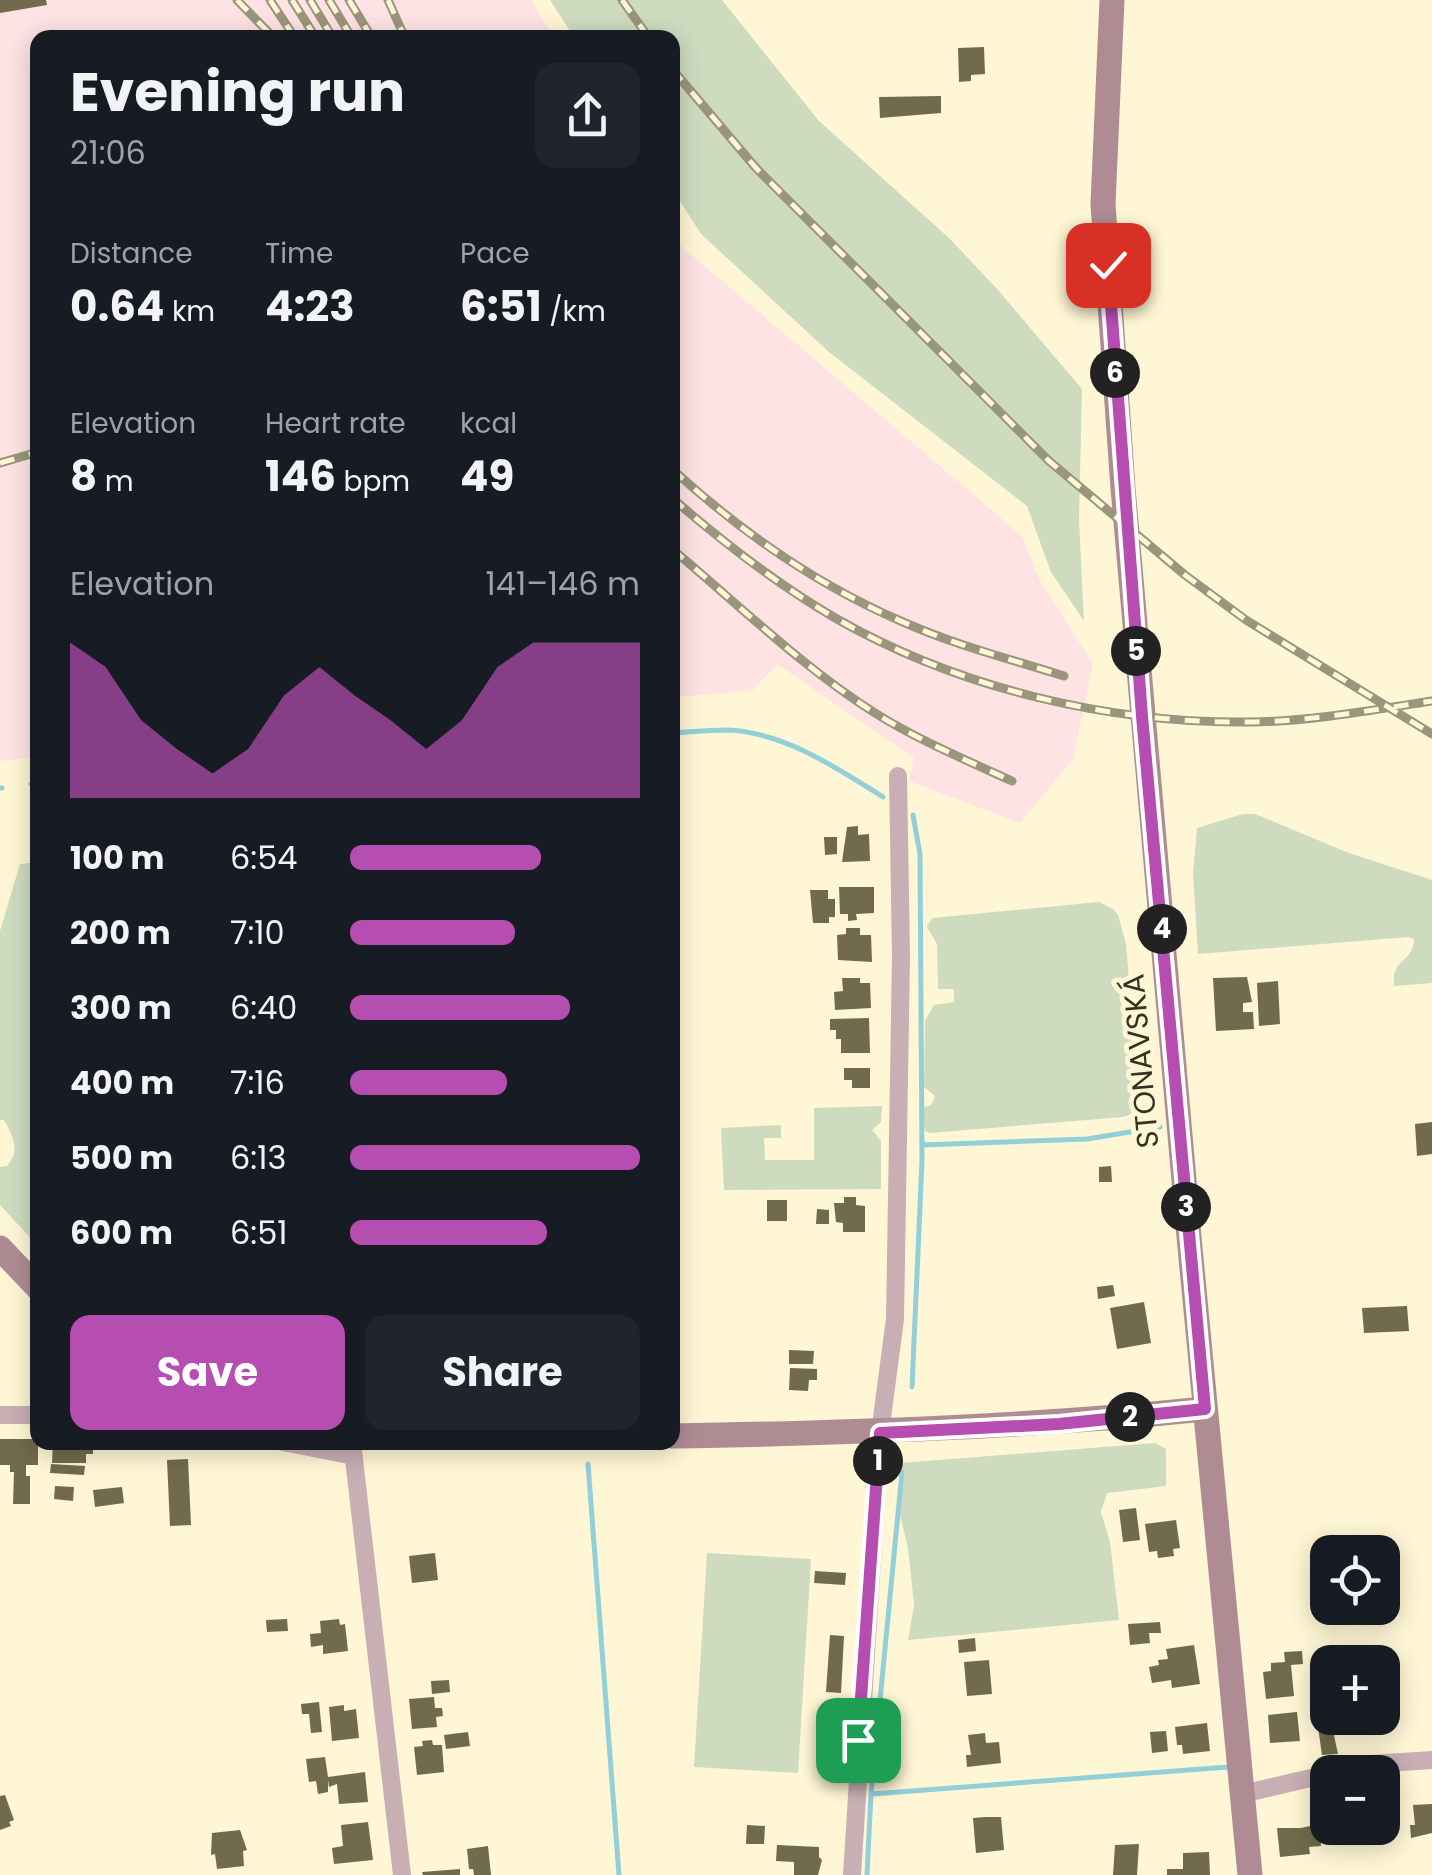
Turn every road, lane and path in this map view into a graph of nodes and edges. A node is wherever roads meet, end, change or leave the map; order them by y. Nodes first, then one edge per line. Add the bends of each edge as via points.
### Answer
1 (1112, 0) edge
2 (898, 776) dead end
3 (0, 1248) edge
4 (30, 1280) edge
5 (1205, 1409) junction
6 (0, 1415) edge
7 (30, 1415) edge
8 (880, 1433) junction
9 (680, 1436) edge
10 (353, 1450) edge
11 (1432, 1760) edge
12 (1400, 1762) edge
13 (1310, 1778) edge
14 (1242, 1794) junction
15 (402, 1875) edge
16 (852, 1875) edge
17 (1250, 1875) edge

1 - 5 street, STONAVSKÁ via 1103,204
2 - 8 street via 896,1318
3 - 4 street
5 - 8 street
5 - 14 street, STONAVSKÁ
6 - 7 street
8 - 9 street
8 - 16 street
10 - 15 street
11 - 12 street
13 - 14 street
14 - 17 street, STONAVSKÁ

